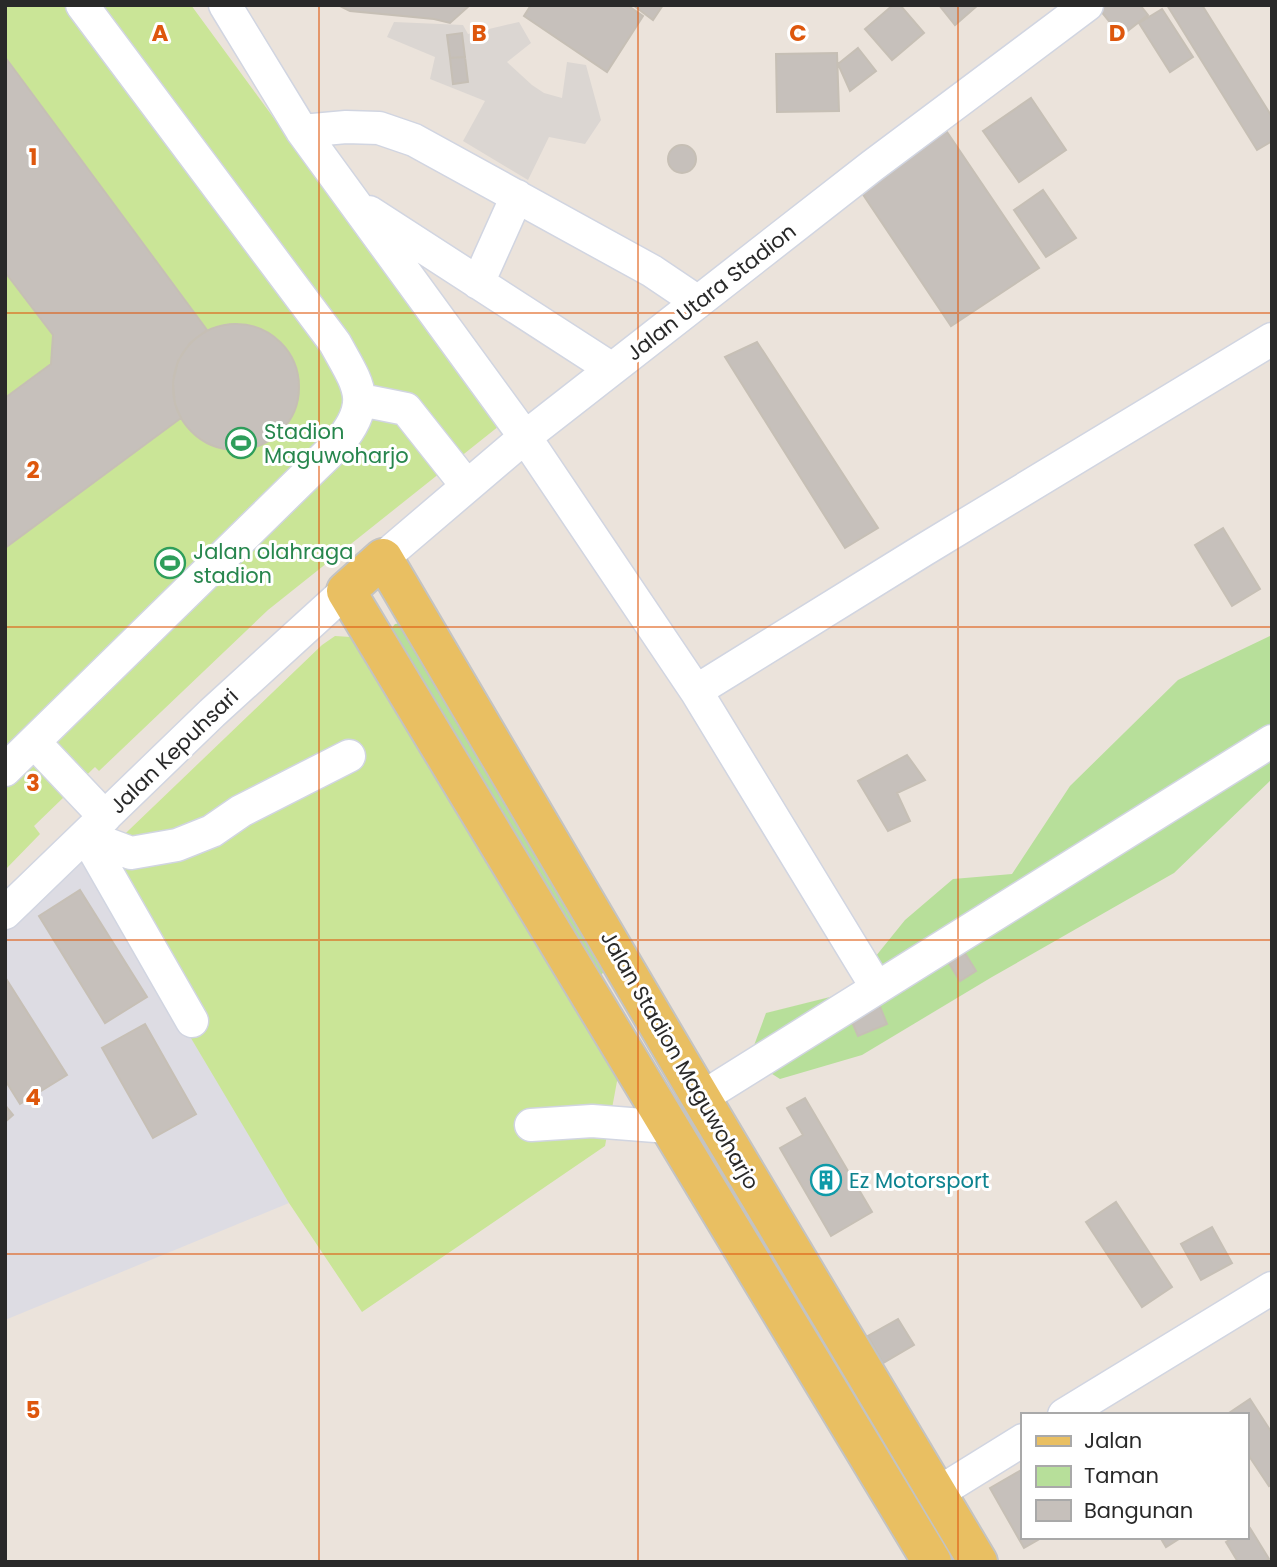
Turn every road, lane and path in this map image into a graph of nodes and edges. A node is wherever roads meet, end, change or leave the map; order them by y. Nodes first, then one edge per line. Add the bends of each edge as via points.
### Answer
1 (82, 5) edge
2 (225, 5) edge
3 (1087, 5) edge
4 (302, 131) junction
5 (517, 196) junction
6 (354, 202) junction
7 (478, 283) junction
8 (698, 302) junction
9 (1272, 339) edge
10 (612, 369) junction
11 (361, 400) junction
12 (525, 437) junction
13 (467, 486) junction
14 (383, 558) junction
15 (346, 591) junction
16 (696, 691) junction
17 (1272, 741) edge
18 (34, 742) junction
19 (349, 757) dead end
20 (5, 770) edge
21 (96, 826) junction
22 (5, 913) edge
23 (877, 988) junction
24 (638, 989) junction
25 (600, 1012) junction
26 (192, 1021) dead end
27 (701, 1098) junction
28 (531, 1125) dead end
29 (668, 1127) junction
30 (1272, 1287) edge
31 (1067, 1413) edge
32 (1021, 1441) edge
33 (936, 1494) junction
34 (932, 1562) edge
35 (978, 1562) edge

1 - 11 street via 335,343
2 - 4 street
3 - 8 street, Jalan Utara Stadion
4 - 5 street via 379,128 414,140
4 - 6 street
5 - 7 street
5 - 8 street via 652,271
6 - 7 street
6 - 12 street
7 - 10 street
8 - 10 street, Jalan Utara Stadion
9 - 16 street
10 - 12 street, Jalan Utara Stadion
11 - 13 street via 406,409
11 - 18 street via 351,429 338,444
12 - 13 street, Jalan Utara Stadion
12 - 16 street
13 - 14 street, Jalan Utara Stadion
14 - 15 main road, Jalan Utara Stadion
14 - 24 main road, Jalan Stadion Maguwoharjo
15 - 21 street, Jalan Kepuhsari
15 - 25 main road, Jalan Stadion Maguwoharjo
16 - 23 street
17 - 23 street
18 - 20 street
18 - 21 street
19 - 21 street via 177,845 131,853
21 - 22 street, Jalan Kepuhsari
21 - 26 street
23 - 27 street
24 - 25 main road
24 - 27 main road, Jalan Stadion Maguwoharjo
25 - 29 main road, Jalan Stadion Maguwoharjo
27 - 33 main road, Jalan Stadion Maguwoharjo
28 - 29 street via 592,1121
29 - 34 main road, Jalan Stadion Maguwoharjo
30 - 31 street
32 - 33 street
33 - 35 main road, Jalan Stadion Maguwoharjo

